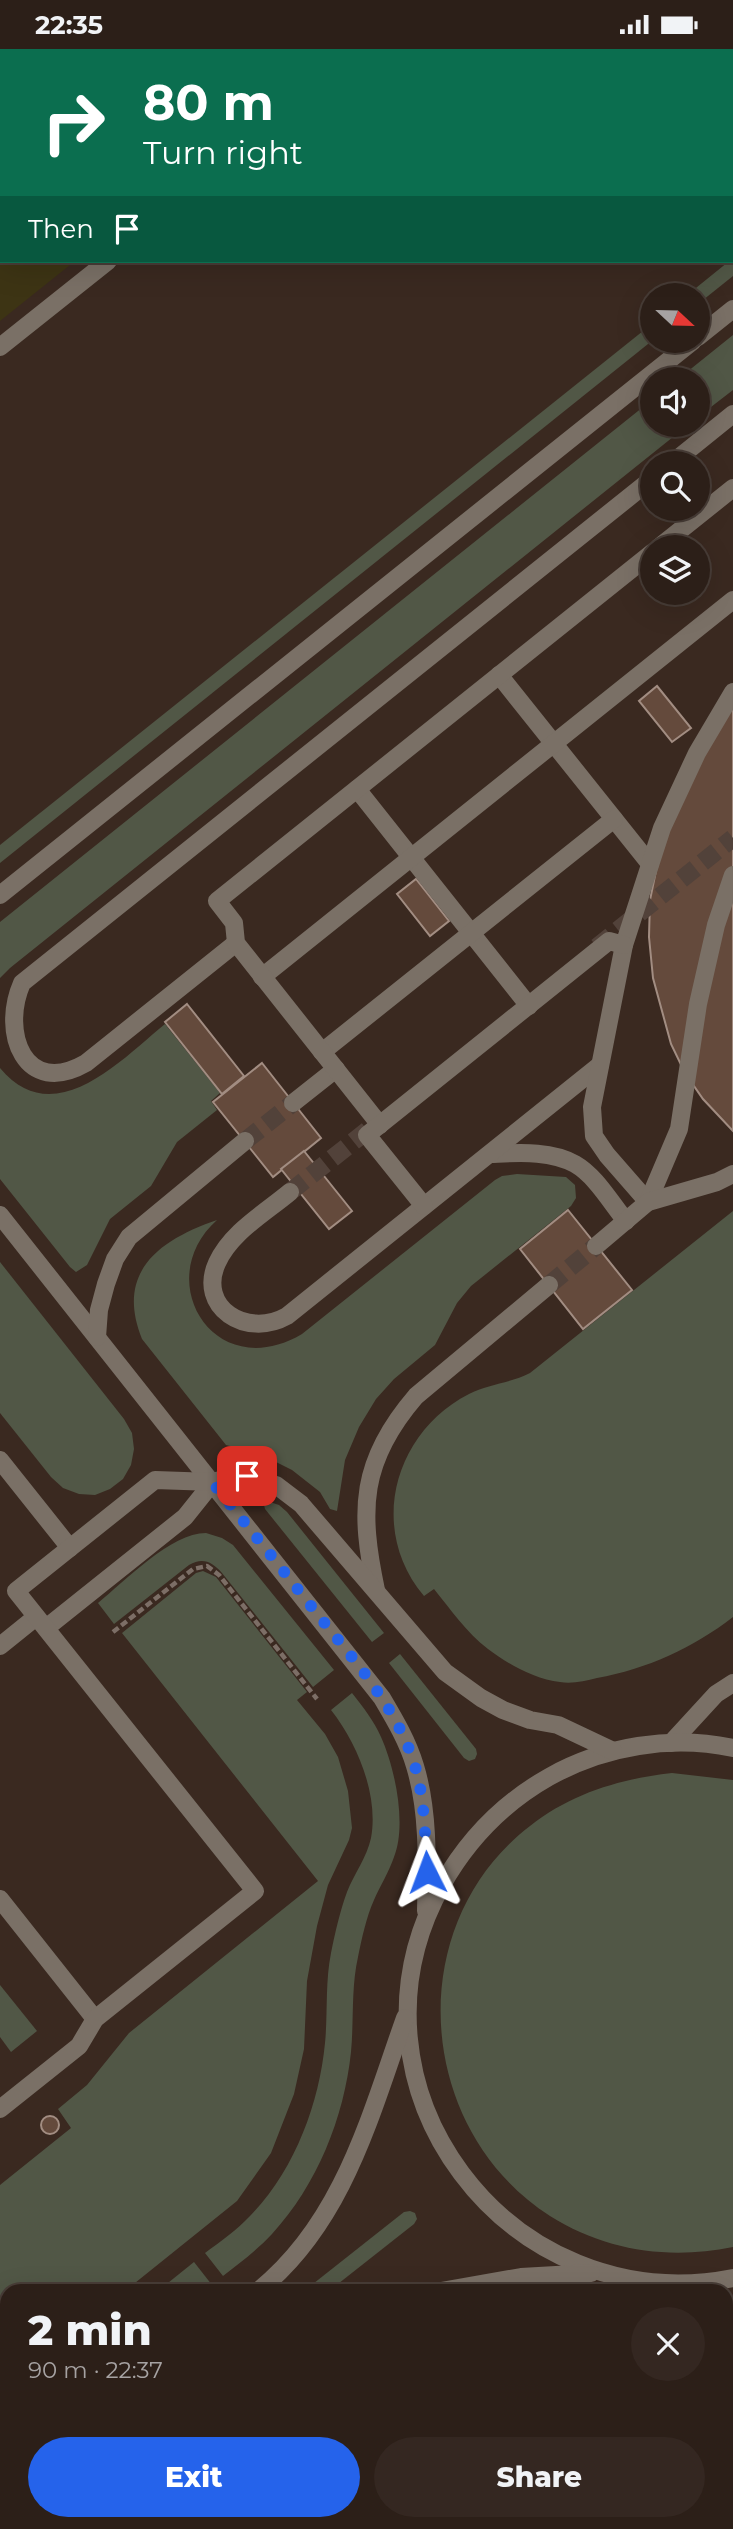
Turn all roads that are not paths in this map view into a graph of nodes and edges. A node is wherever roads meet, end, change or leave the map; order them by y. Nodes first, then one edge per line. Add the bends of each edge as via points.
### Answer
1 (105, 263) edge
2 (733, 309) edge
3 (710, 327) edge
4 (0, 347) edge
5 (678, 353) edge
6 (733, 414) edge
7 (687, 451) edge
8 (640, 488) edge
9 (733, 488) edge
10 (674, 535) edge
11 (640, 562) edge
12 (733, 600) edge
13 (499, 675) junction
14 (733, 692) edge
15 (554, 744) junction
16 (357, 789) junction
17 (614, 819) junction
18 (411, 857) junction
19 (650, 864) junction
20 (733, 875) edge
21 (0, 895) edge
22 (471, 933) junction
23 (236, 943) junction
24 (624, 945) junction
25 (262, 977) junction
26 (529, 1006) junction
27 (322, 1052) junction
28 (600, 1065) junction
29 (336, 1069) junction
30 (293, 1103) tunnel mouth
31 (380, 1125) junction
32 (245, 1141) tunnel mouth
33 (490, 1154) junction
34 (733, 1174) edge
35 (290, 1192) tunnel mouth
36 (648, 1202) junction
37 (424, 1206) junction
38 (0, 1215) edge
39 (626, 1221) junction
40 (596, 1245) tunnel mouth
41 (548, 1285) tunnel mouth
42 (97, 1337) junction
43 (0, 1460) edge
44 (212, 1482) junction
45 (70, 1548) junction
46 (377, 1594) junction
47 (41, 1623) junction
48 (0, 1646) edge
49 (733, 1683) edge
50 (671, 1743) junction
51 (733, 1748) edge
52 (613, 1751) junction
53 (0, 1899) edge
54 (425, 1921) junction
55 (409, 2008) junction
56 (95, 2019) junction
57 (0, 2109) edge
58 (600, 2273) junction
59 (727, 2281) edge
60 (267, 2284) edge
61 (481, 2284) edge

1 - 4 street
2 - 3 street
5 - 21 street
6 - 7 street
8 - 23 street via 22,983 5,1007 4,1035 10,1049 31,1069 59,1074 73,1070
9 - 10 street
11 - 13 street
12 - 15 street
13 - 15 street
13 - 16 street
14 - 19 street via 696,754
15 - 17 street
15 - 18 street
16 - 18 street
16 - 23 street via 216,901 234,923
17 - 19 street
17 - 22 street
18 - 22 street
18 - 25 street
19 - 24 street
20 - 36 street via 698,1004 679,1129
22 - 26 street
22 - 27 street
23 - 25 street
24 - 26 street via 609,941
24 - 28 street
25 - 27 street
26 - 31 street
27 - 29 street
28 - 33 street
28 - 36 street via 592,1107 594,1136
29 - 30 street
29 - 31 street
31 - 37 street via 367,1135
32 - 42 street via 129,1237 106,1284
33 - 37 street
33 - 39 street via 552,1156 575,1164
34 - 36 street
35 - 37 street via 228,1242 216,1266 214,1291 227,1313 238,1321 263,1325 287,1316
36 - 39 street
38 - 42 street
39 - 40 street
41 - 46 street via 416,1396 385,1438 369,1480 365,1507
42 - 44 street
43 - 45 street
44 - 45 street via 155,1480
44 - 46 street via 247,1476 291,1495
44 - 47 street via 185,1517
44 - 54 street via 359,1666 401,1730 415,1767 424,1819
45 - 47 street via 16,1591
46 - 52 street via 445,1672 481,1699 530,1720 558,1725
47 - 48 street
47 - 56 street via 255,1891
49 - 50 street via 716,1694
50 - 51 street
50 - 52 street
52 - 54 street via 533,1786 487,1823 451,1869
53 - 56 street
54 - 55 street
55 - 58 street via 421,2095 460,2173 478,2196 522,2234 546,2250
55 - 60 street via 348,2175 307,2242
56 - 57 street via 79,2046
58 - 59 street via 657,2284
58 - 61 street

